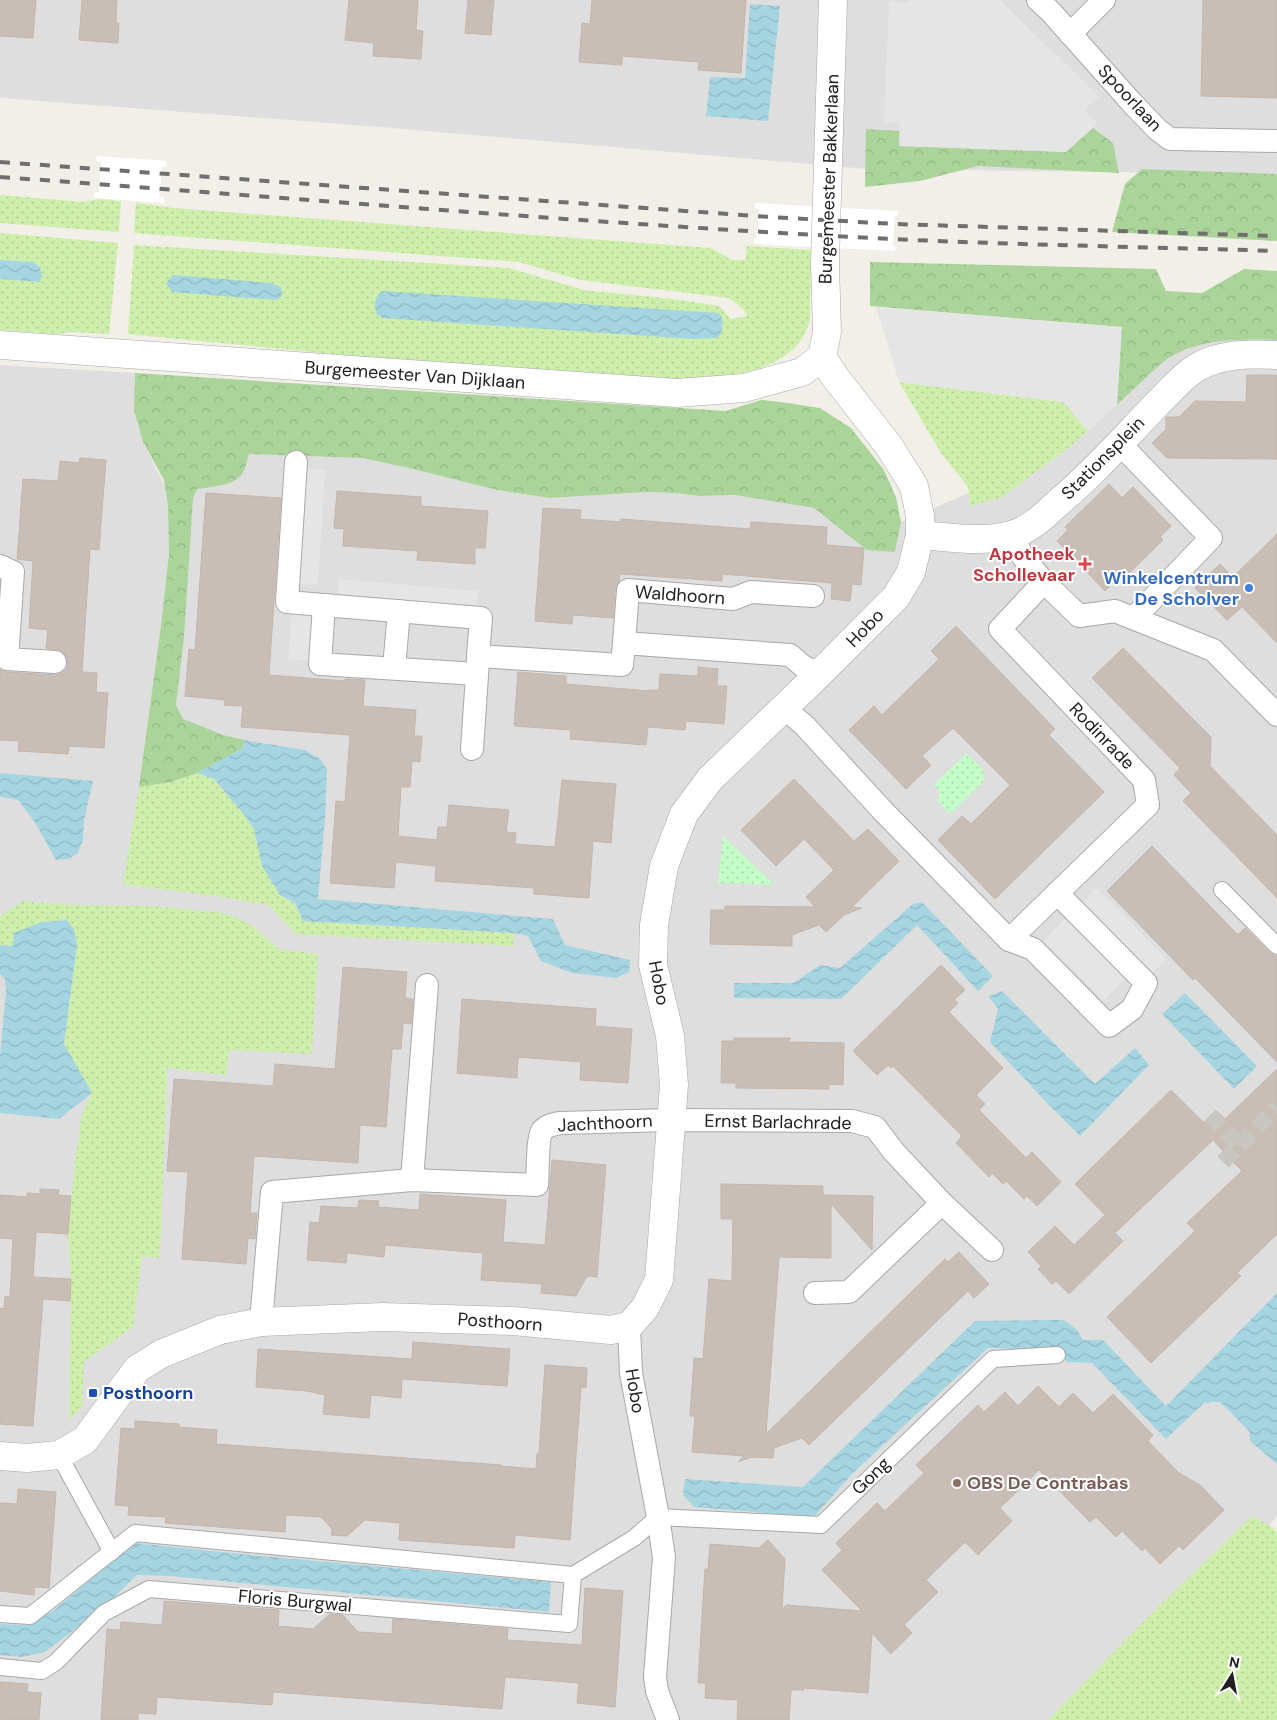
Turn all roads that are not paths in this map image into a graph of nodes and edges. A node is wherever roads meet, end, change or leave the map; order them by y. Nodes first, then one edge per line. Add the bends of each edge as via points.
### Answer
1 (833, 0) edge
2 (1038, 0) edge
3 (1104, 0) edge
4 (1070, 34) junction
5 (1277, 141) edge
6 (0, 345) edge
7 (1277, 355) edge
8 (822, 357) junction
9 (1119, 443) junction
10 (296, 462) dead end
11 (920, 534) junction
12 (1012, 535) junction
13 (0, 566) edge
14 (1044, 582) junction
15 (813, 596) dead end
16 (324, 606) junction
17 (399, 611) junction
18 (1134, 618) junction
19 (624, 643) junction
20 (55, 662) dead end
21 (477, 665) junction
22 (394, 668) junction
23 (820, 673) junction
24 (784, 708) junction
25 (1277, 715) edge
26 (472, 749) dead end
27 (1222, 890) dead end
28 (1057, 893) junction
29 (1009, 940) junction
30 (1277, 946) edge
31 (427, 985) dead end
32 (670, 1120) junction
33 (412, 1180) junction
34 (942, 1203) junction
35 (992, 1250) dead end
36 (815, 1293) dead end
37 (261, 1322) junction
38 (629, 1326) junction
39 (1057, 1356) dead end
40 (0, 1456) edge
41 (59, 1456) junction
42 (658, 1517) junction
43 (112, 1552) junction
44 (573, 1574) junction
45 (0, 1614) edge
46 (0, 1667) edge
47 (663, 1718) edge

1 - 8 street, Burgemeester Bakkerlaan via 826,332
2 - 4 street, Spoorlaan
3 - 4 street
4 - 5 street, Spoorlaan via 1132,104 1170,139
6 - 8 street, Burgemeester Van Dijklaan via 677,393 744,388 802,372
7 - 9 street, Stationsplein via 1241,354 1195,368
8 - 11 street, Hobo via 889,446 914,486
9 - 12 street, Stationsplein via 1042,517
9 - 18 street via 1211,538
10 - 16 street via 287,602
11 - 12 street, Stationsplein via 989,540
11 - 23 street, Hobo via 911,572 896,596
12 - 14 street via 1023,557
13 - 20 street via 13,572 7,659
14 - 18 street via 1079,616 1115,611
14 - 28 street, Rodinrade via 1000,629 1144,780 1148,805
15 - 19 street, Waldhoorn via 752,592 733,599 628,590
16 - 17 street
16 - 22 street, Waldhoorn via 320,664
17 - 21 street via 481,618
17 - 22 street
18 - 25 street via 1213,650
19 - 21 street, Waldhoorn via 622,665
19 - 23 street via 790,655 804,667
21 - 22 street, Waldhoorn
21 - 26 street
23 - 24 street, Hobo
24 - 29 street via 805,726
24 - 32 street, Hobo via 710,779 684,814 664,866 654,925 653,966 670,1036 674,1085
27 - 30 street
28 - 29 street, Rodinrade
28 - 29 street via 1146,983 1132,1009 1109,1026 1033,949
31 - 33 street
32 - 33 street, Jachthoorn via 561,1122 549,1126 542,1132 540,1140 537,1185
32 - 34 street, Ernst Barlachrade via 852,1121 875,1128
32 - 38 street, Hobo via 659,1280 646,1308
33 - 37 street, Jachthoorn via 272,1192
34 - 35 street, Ernst Barlachrade
34 - 36 street via 849,1292
37 - 38 street, Posthoorn via 418,1317 610,1330
37 - 41 street, Posthoorn via 220,1330 162,1354 137,1369 85,1440
38 - 42 street, Hobo via 631,1373
39 - 42 street, Gong via 993,1359 821,1525
40 - 41 street, Posthoorn
41 - 43 street
42 - 44 street via 634,1538
42 - 47 street, Hobo via 664,1557 655,1677
43 - 44 street via 135,1533
43 - 45 street via 30,1616
44 - 46 street, Floris Burgwal via 569,1624 149,1589 104,1613 56,1662 42,1671

